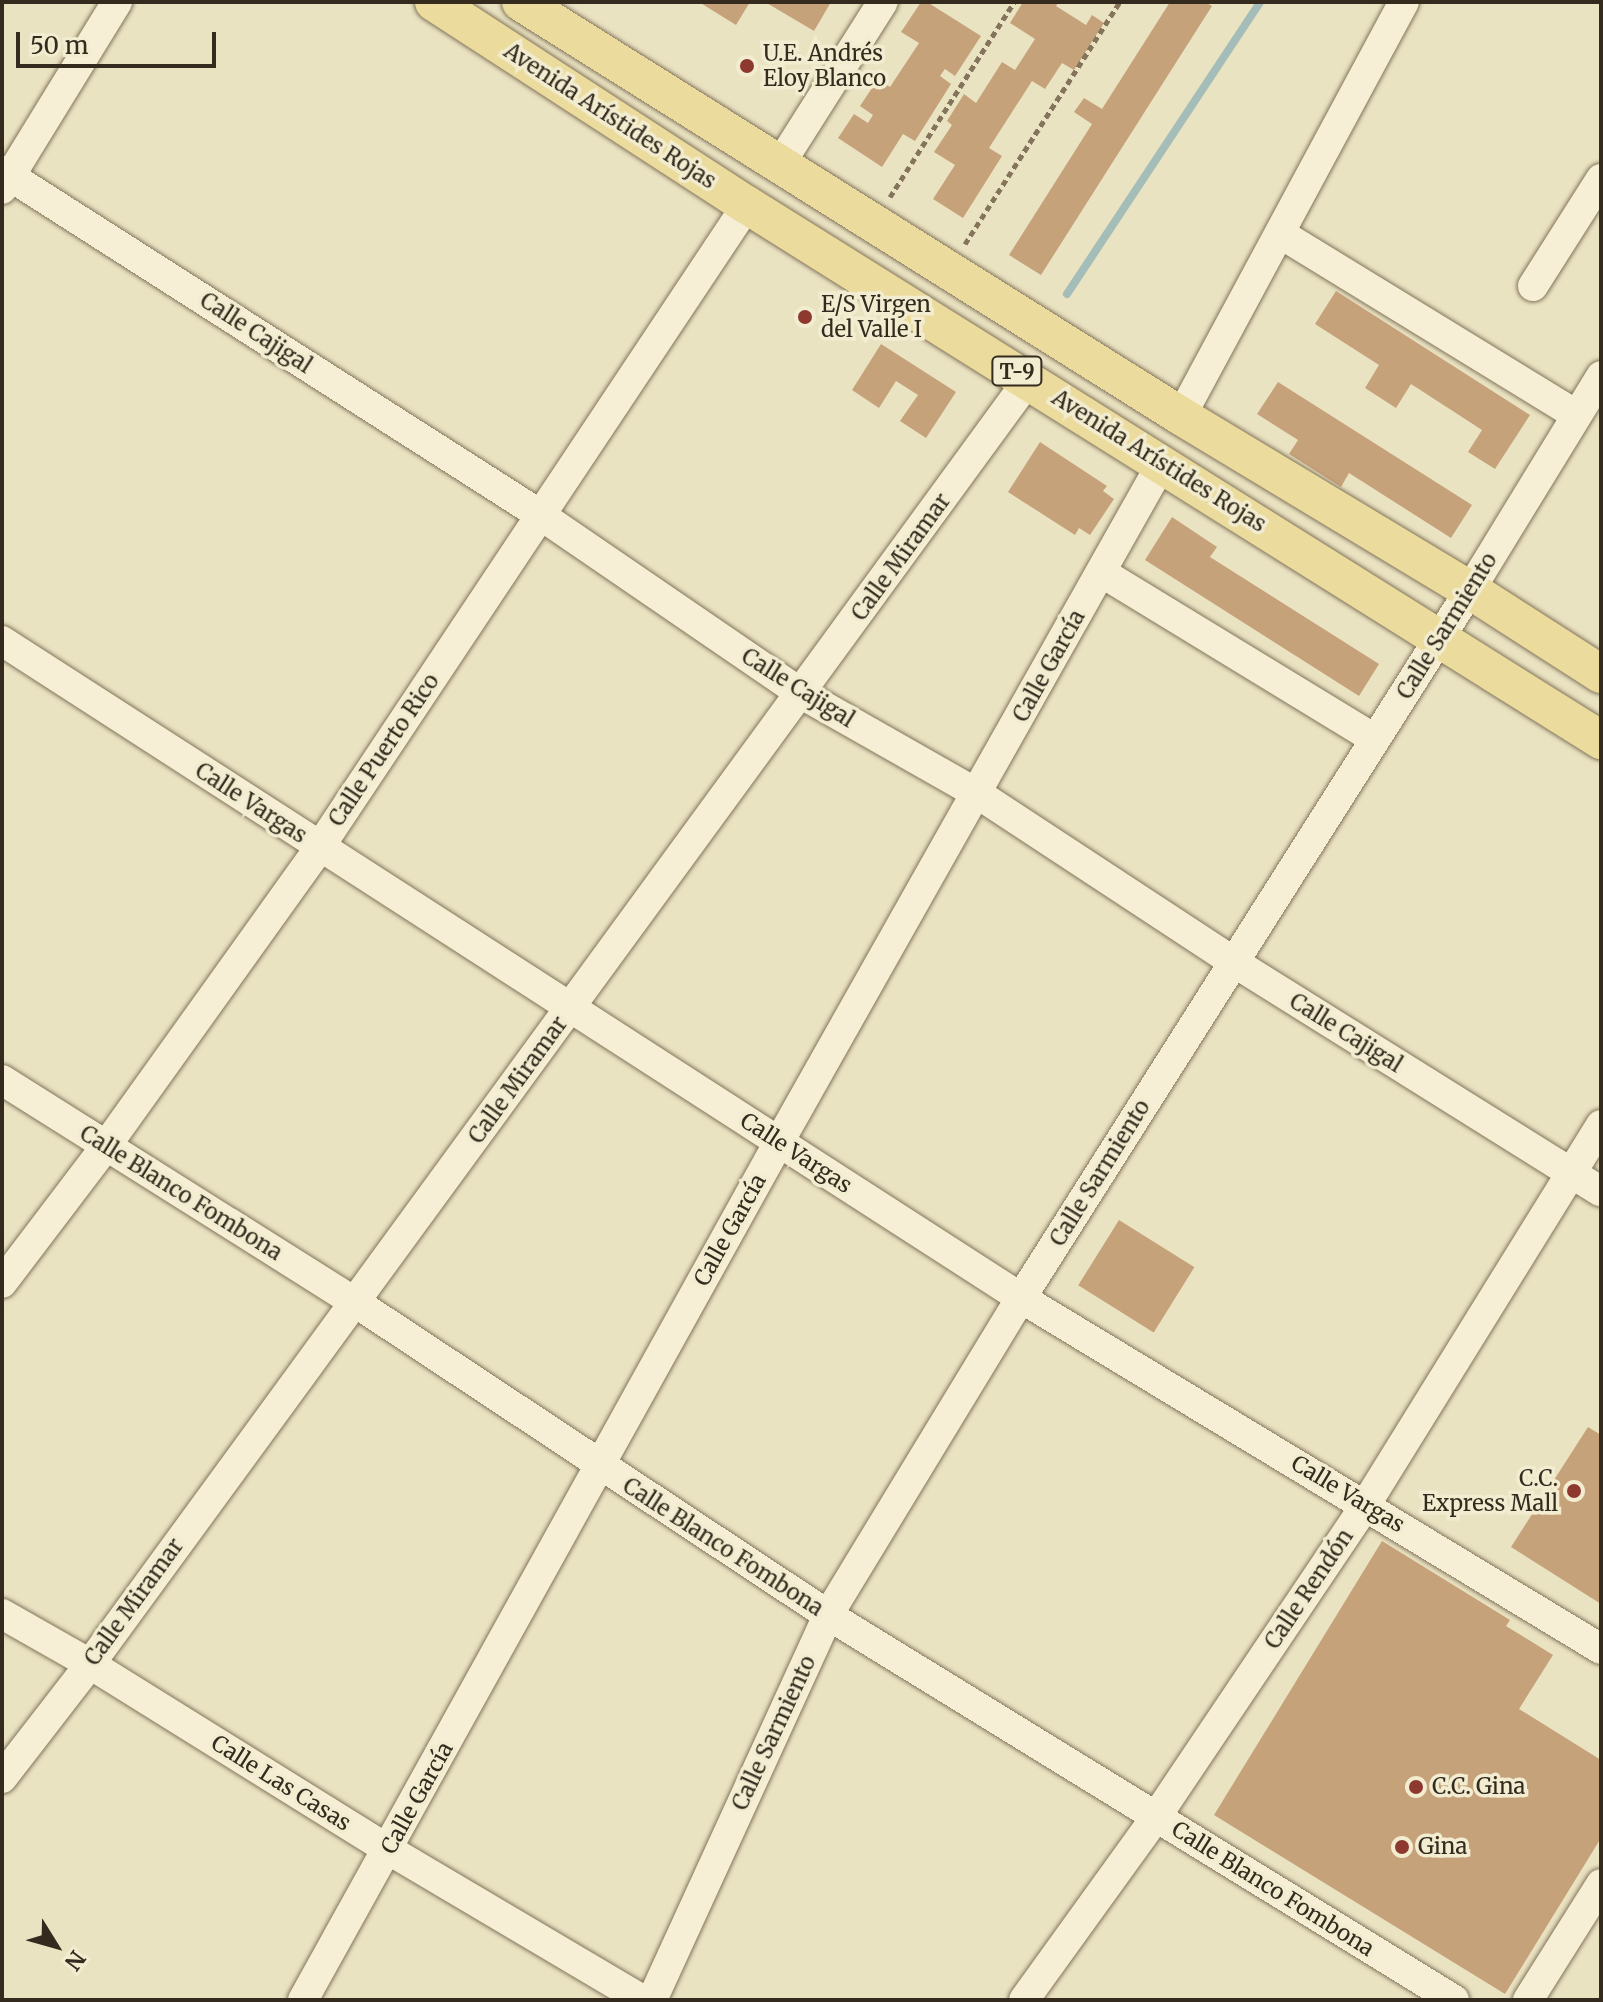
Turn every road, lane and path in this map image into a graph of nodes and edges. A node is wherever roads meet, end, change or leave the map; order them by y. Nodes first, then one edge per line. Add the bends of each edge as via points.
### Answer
1 (117, 2) edge
2 (434, 2) edge
3 (521, 2) edge
4 (883, 2) edge
5 (1014, 2) edge
6 (1120, 2) edge
7 (1404, 2) edge
8 (780, 164) junction
9 (5, 179) edge
10 (1601, 179) edge
11 (747, 205) junction
12 (874, 223) junction
13 (1281, 234) junction
14 (948, 270) junction
15 (1533, 286) dead end
16 (1601, 376) edge
17 (1029, 379) junction
18 (1576, 415) junction
19 (1181, 416) junction
20 (1162, 463) junction
21 (542, 516) junction
22 (1101, 572) junction
23 (1470, 590) junction
24 (1439, 639) junction
25 (2, 641) edge
26 (1601, 674) edge
27 (802, 694) junction
28 (1375, 739) junction
29 (1601, 740) edge
30 (978, 794) junction
31 (319, 848) junction
32 (1232, 961) junction
33 (571, 1009) junction
34 (2, 1080) edge
35 (1601, 1125) edge
36 (779, 1142) junction
37 (106, 1146) junction
38 (1571, 1174) junction
39 (1601, 1192) edge
40 (2, 1283) edge
41 (1021, 1298) junction
42 (355, 1302) junction
43 (599, 1466) junction
44 (1366, 1504) junction
45 (2, 1614) edge
46 (828, 1615) junction
47 (1601, 1649) edge
48 (90, 1664) junction
49 (2, 1778) edge
50 (1156, 1817) junction
51 (389, 1850) junction
52 (1601, 1884) edge
53 (303, 2000) edge
54 (643, 2000) edge
55 (652, 2000) edge
56 (1024, 2000) edge
57 (1454, 2000) edge
58 (1528, 2000) edge

1 - 9 street
2 - 11 main road, Avenida Arístides Rojas / T-9
3 - 8 main road, T-9
4 - 8 street
5 - 12 path
6 - 14 path
7 - 13 street
8 - 12 main road, T-9
9 - 21 street, Calle Cajigal
10 - 15 street
11 - 17 main road, Avenida Arístides Rojas / T-9
11 - 21 street, Calle Puerto Rico
12 - 14 main road, T-9
13 - 18 street
13 - 19 street
14 - 19 main road, T-9
16 - 18 street, Calle Sarmiento
17 - 20 main road, Avenida Arístides Rojas / T-9
17 - 27 street, Calle Miramar
18 - 23 street, Calle Sarmiento
19 - 23 main road, T-9
20 - 22 street, Calle García
20 - 24 main road, Avenida Arístides Rojas / T-9
21 - 27 street, Calle Cajigal
21 - 31 street, Calle Puerto Rico
22 - 28 street
22 - 30 street, Calle García
23 - 24 street, Calle Sarmiento
23 - 26 main road, T-9
24 - 28 street, Calle Sarmiento
24 - 29 main road, Avenida Arístides Rojas / T-9
25 - 31 street, Calle Vargas
27 - 30 street, Calle Cajigal
27 - 33 street, Calle Miramar
28 - 32 street, Calle Sarmiento
30 - 32 street, Calle Cajigal
30 - 36 street, Calle García
31 - 33 street, Calle Vargas
31 - 37 street, Calle Puerto Rico
32 - 38 street, Calle Cajigal
32 - 41 street, Calle Sarmiento
33 - 36 street, Calle Vargas
33 - 42 street, Calle Miramar
34 - 37 street, Calle Blanco Fombona
35 - 38 street, Calle Rendón
36 - 41 street, Calle Vargas
36 - 43 street, Calle García
37 - 40 street, Calle Puerto Rico
37 - 42 street, Calle Blanco Fombona
38 - 39 street, Calle Cajigal
38 - 44 street, Calle Rendón
41 - 44 street, Calle Vargas
41 - 46 street, Calle Sarmiento
42 - 43 street, Calle Blanco Fombona
42 - 48 street, Calle Miramar
43 - 46 street, Calle Blanco Fombona
43 - 51 street, Calle García
44 - 47 street, Calle Vargas
44 - 50 street, Calle Rendón
45 - 48 street, Calle Las Casas
46 - 50 street, Calle Blanco Fombona
46 - 55 street, Calle Sarmiento
48 - 49 street, Calle Miramar
48 - 51 street, Calle Las Casas
50 - 56 street, Calle Rendón
50 - 57 street, Calle Blanco Fombona
51 - 53 street, Calle García
51 - 54 street, Calle Las Casas
52 - 58 street

